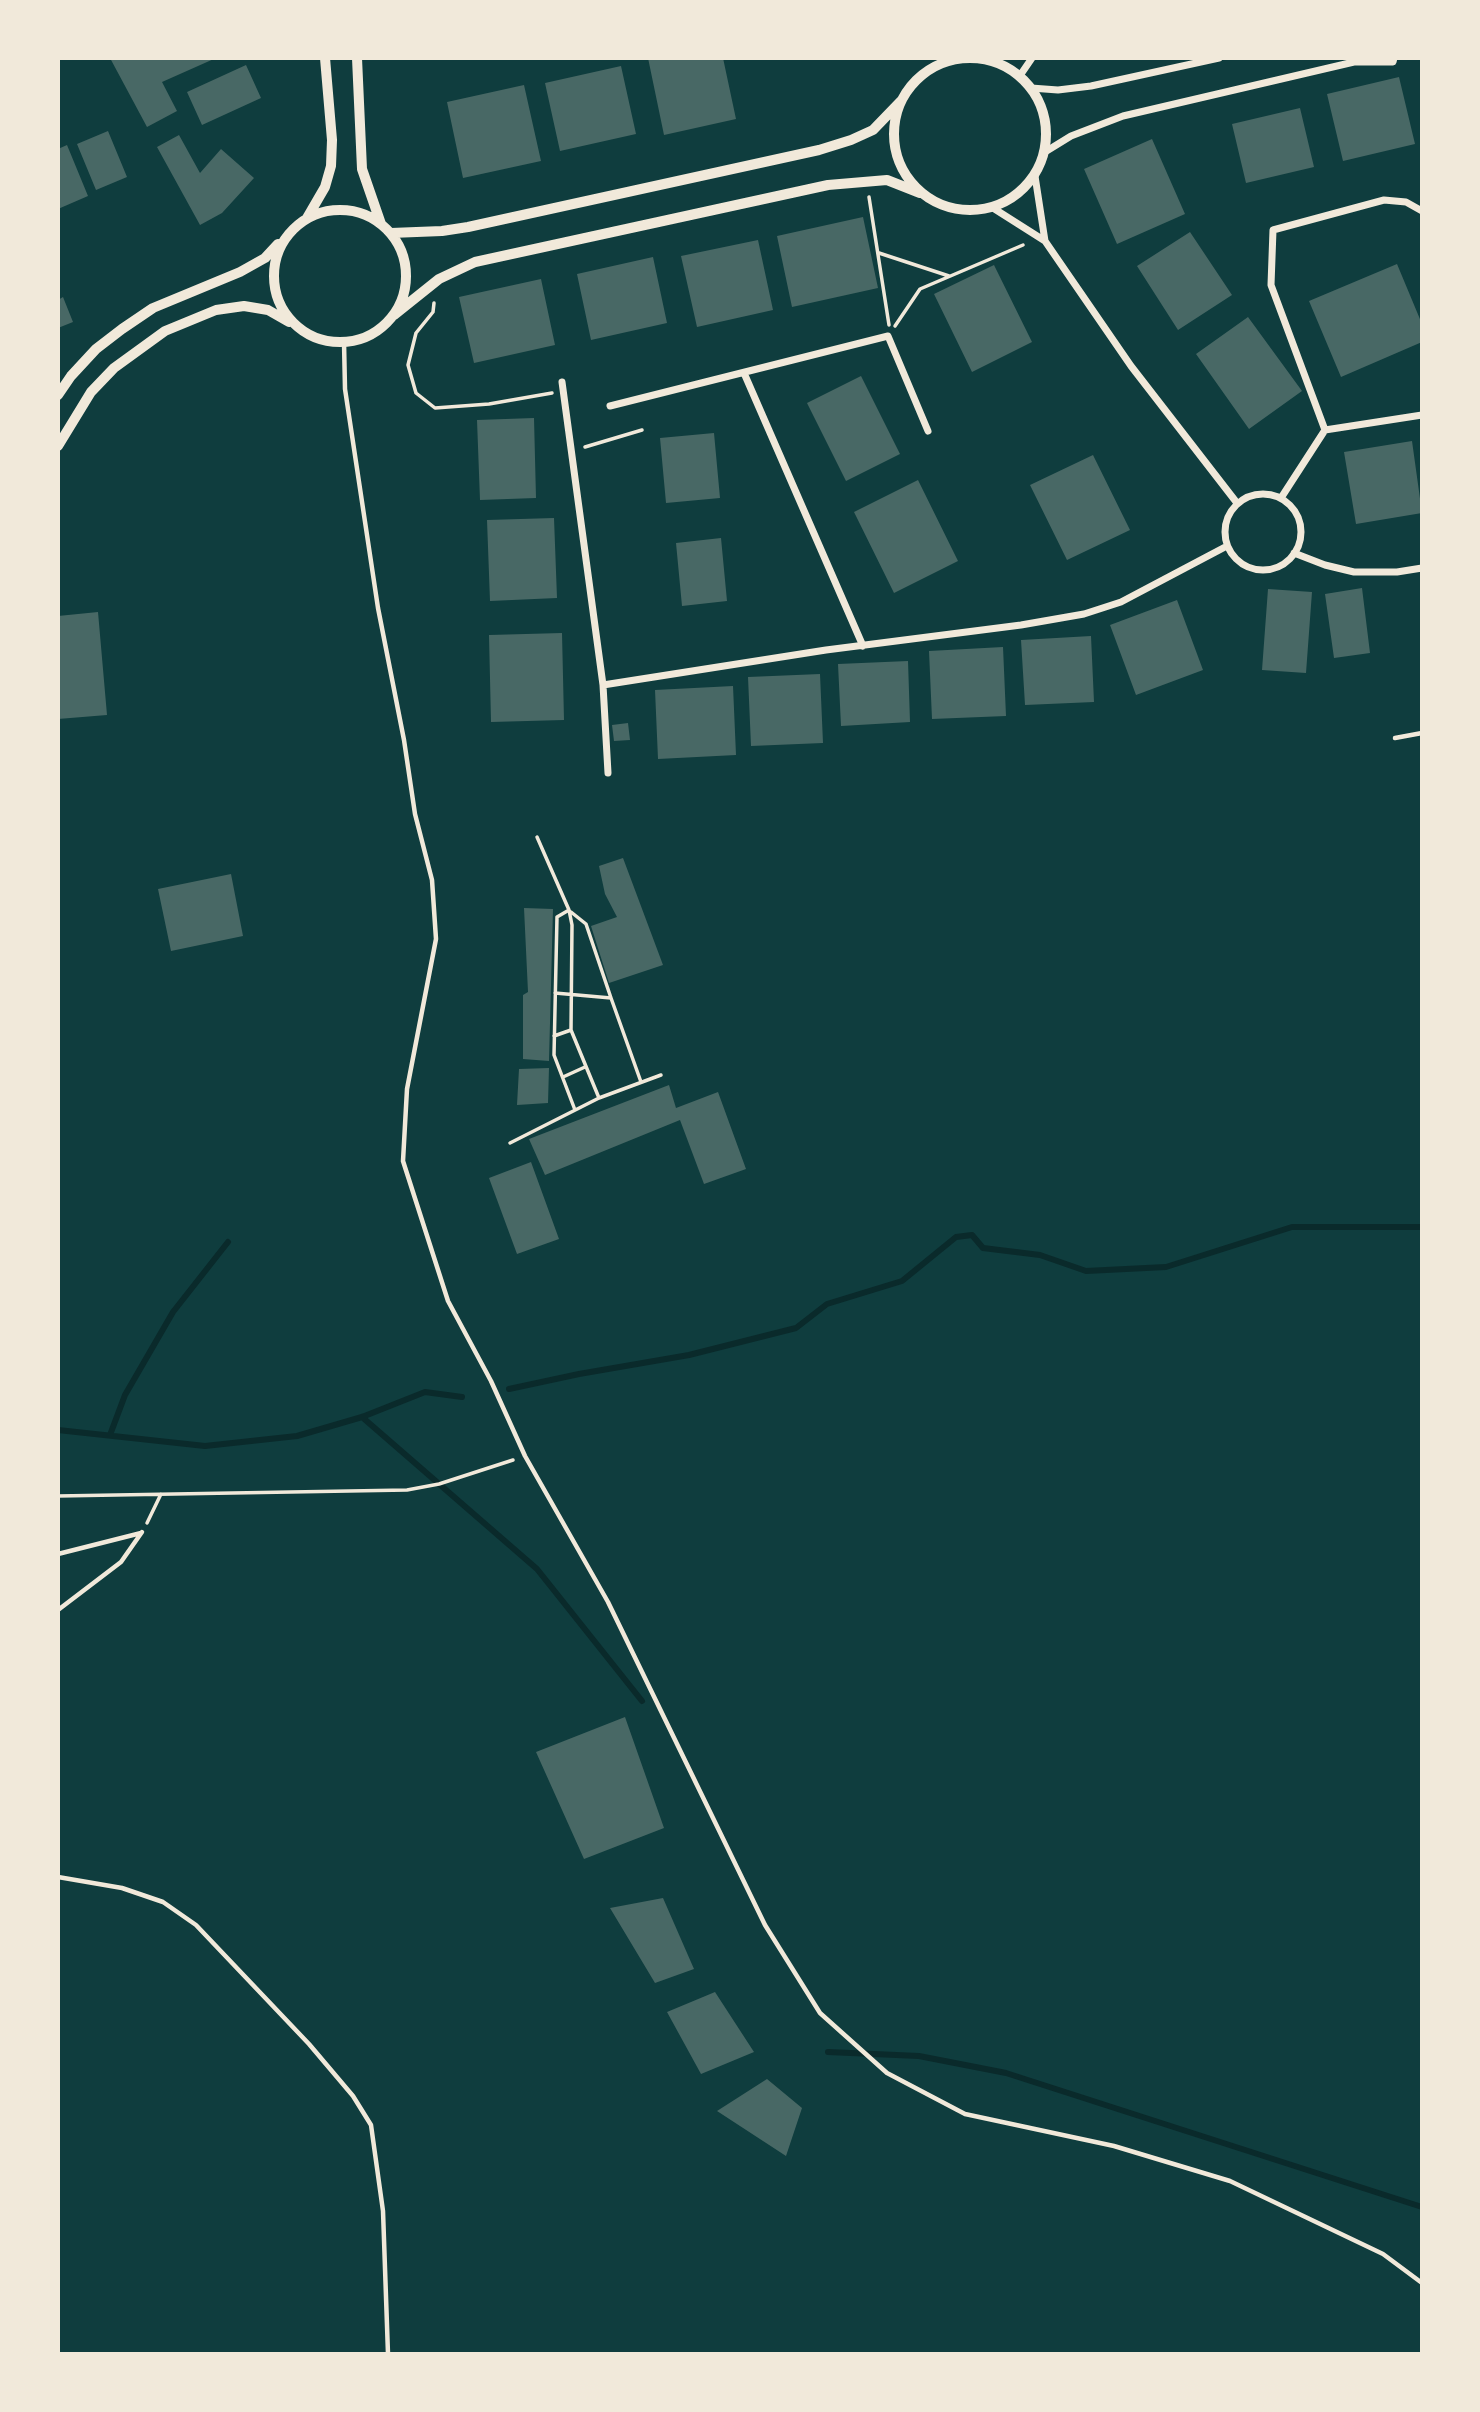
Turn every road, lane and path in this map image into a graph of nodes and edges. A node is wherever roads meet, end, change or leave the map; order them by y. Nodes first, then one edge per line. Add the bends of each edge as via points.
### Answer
1 (325, 58) edge
2 (357, 58) edge
3 (1032, 58) edge
4 (1219, 58) edge
5 (1394, 58) edge
6 (994, 59) edge
7 (1019, 77) junction
8 (1031, 88) junction
9 (901, 101) junction
10 (1045, 152) junction
11 (1035, 176) junction
12 (920, 193) junction
13 (868, 195) dead end
14 (993, 208) junction
15 (1422, 211) edge
16 (307, 218) junction
17 (382, 224) junction
18 (391, 233) junction
19 (288, 234) junction
20 (1045, 241) junction
21 (1023, 245) dead end
22 (879, 253) junction
23 (951, 277) junction
24 (434, 293) dead end
25 (394, 315) junction
26 (307, 334) junction
27 (888, 336) junction
28 (344, 342) junction
29 (744, 373) junction
30 (563, 386) joint
31 (58, 396) edge
32 (610, 406) dead end
33 (1422, 415) edge
34 (642, 429) dead end
35 (1325, 430) junction
36 (928, 431) dead end
37 (58, 446) edge
38 (573, 451) junction
39 (1281, 498) junction
40 (1237, 503) junction
41 (1227, 546) junction
42 (1294, 552) junction
43 (1422, 568) edge
44 (863, 646) junction
45 (603, 685) junction
46 (1422, 733) edge
47 (1395, 738) dead end
48 (608, 773) dead end
49 (537, 837) dead end
50 (569, 911) junction
51 (555, 993) junction
52 (571, 994) junction
53 (611, 998) junction
54 (571, 1030) junction
55 (554, 1036) junction
56 (585, 1067) junction
57 (661, 1075) dead end
58 (563, 1077) junction
59 (641, 1082) junction
60 (599, 1098) junction
61 (575, 1110) junction
62 (510, 1143) dead end
63 (525, 1456) junction
64 (161, 1494) junction
65 (58, 1496) edge
66 (142, 1532) junction
67 (58, 1554) edge
68 (58, 1610) edge
69 (58, 1877) edge
70 (1422, 2283) edge
71 (388, 2354) edge

1 - 16 street via 331,166
2 - 17 street via 362,169
3 - 7 street
4 - 8 street via 1091,86
5 - 10 street via 1394,62 1354,62 1123,116 1071,136
6 - 7 street
6 - 9 street via 954,60 933,68 914,82
7 - 8 street
8 - 10 street via 1045,116
9 - 12 street via 894,123 894,146 899,164
9 - 18 street via 873,130 819,150 468,227
10 - 11 street
11 - 14 street via 1016,195
11 - 20 street
12 - 14 street via 938,205 963,211
12 - 25 street via 887,180 828,185 475,262 439,279
13 - 22 path
14 - 20 street
15 - 35 street via 1406,202 1384,200 1273,230 1271,285
16 - 17 street via 345,209
16 - 19 street
17 - 18 street
18 - 25 street via 407,273 404,295
19 - 26 street via 273,277 278,300 289,319
19 - 31 street via 265,257 240,272 153,308 122,329 96,349
20 - 40 street via 1131,366
21 - 23 path
22 - 23 path
22 - 27 path
23 - 27 path via 920,289
24 - 30 path via 433,312 416,333 408,365 416,393 435,408 489,404
25 - 28 street via 380,329
26 - 28 street
26 - 37 street via 268,310 244,306 216,310 166,331 121,362 99,384
27 - 29 street
27 - 36 street
28 - 63 lane via 345,389 378,608 415,814 432,880 436,939 407,1089 403,1161 448,1301
29 - 32 street
29 - 44 street
30 - 38 street
33 - 35 street
34 - 38 path
35 - 39 street
38 - 45 street
39 - 40 street via 1264,494
39 - 42 street via 1299,519 1301,532
40 - 41 street via 1225,525
41 - 42 street via 1242,563 1263,570 1283,564
41 - 44 street via 1121,602 1084,614
42 - 43 street via 1354,572
44 - 45 street
45 - 48 street
46 - 47 lane
49 - 50 path
50 - 51 path via 556,917
50 - 52 path
50 - 53 path via 586,924
51 - 52 path
51 - 55 path
52 - 53 path
52 - 54 path
53 - 59 path
54 - 55 path
54 - 56 path
55 - 58 path via 554,1055
56 - 58 path
56 - 60 path
57 - 59 path
58 - 61 path
59 - 60 path
60 - 61 path
61 - 62 path
63 - 64 path via 407,1490
63 - 70 lane via 608,1602 765,1925 820,2013 887,2073 965,2114 1114,2146 1230,2180 1383,2254
64 - 65 path
64 - 66 path
66 - 67 lane
66 - 68 lane via 121,1562
69 - 71 lane via 122,1888 163,1902 196,1925 353,2096 371,2125 383,2211

